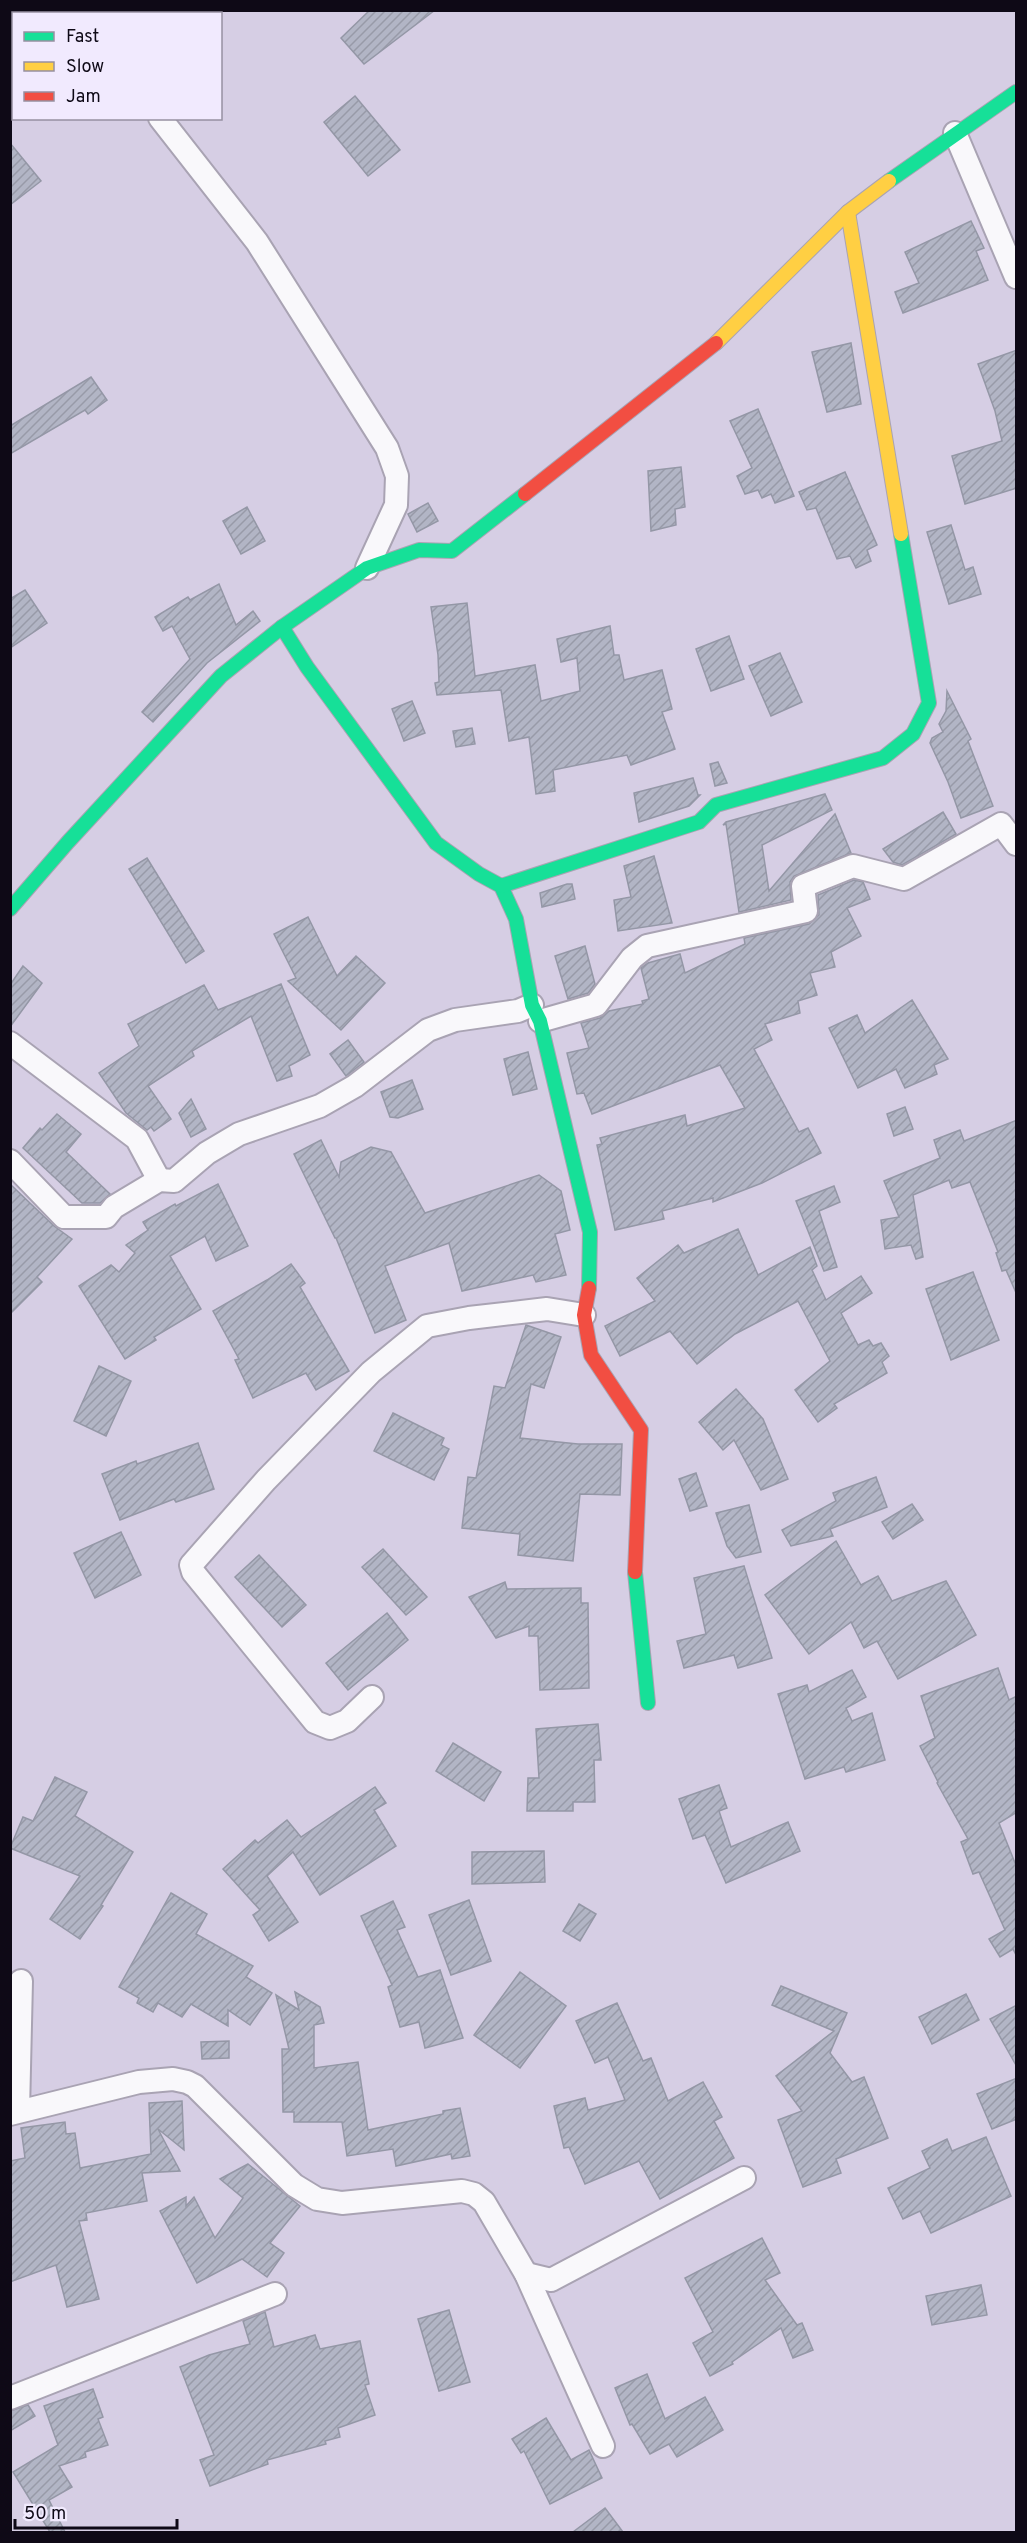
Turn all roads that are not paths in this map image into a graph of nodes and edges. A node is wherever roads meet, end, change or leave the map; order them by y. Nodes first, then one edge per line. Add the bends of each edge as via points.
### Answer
1 (1017, 92) edge
2 (162, 120) edge
3 (955, 133) junction
4 (848, 212) junction
5 (1017, 277) edge
6 (367, 568) junction
7 (282, 627) junction
8 (1017, 844) edge
9 (501, 886) junction
10 (10, 909) edge
11 (536, 1013) junction
12 (10, 1043) edge
13 (10, 1161) edge
14 (159, 1180) junction
15 (584, 1315) junction
16 (372, 1697) dead end
17 (648, 1703) dead end
18 (21, 1981) dead end
19 (14, 2113) edge
20 (744, 2178) dead end
21 (526, 2274) junction
22 (275, 2294) dead end
23 (10, 2398) edge
24 (603, 2446) dead end

1 - 3 street
2 - 6 street via 256,242 387,448 398,476 396,505
3 - 4 street
3 - 5 street
4 - 6 street via 724,337 452,552 419,550
4 - 9 street via 930,703 913,734 884,758 716,805 699,822
6 - 7 street
7 - 9 street via 436,843
7 - 10 street via 221,676
8 - 11 street via 1001,824 904,879 853,866 803,886 806,911 647,946 632,957 596,1005
9 - 11 street via 516,919
11 - 14 street via 518,1011 455,1020 428,1030 355,1086 320,1106 239,1134 207,1153 174,1181
11 - 15 street via 590,1232 590,1281
12 - 14 street via 137,1139
13 - 14 street via 64,1217 106,1217 114,1207
15 - 16 street via 547,1309 427,1326 371,1372 266,1480 191,1565 315,1722 330,1728 347,1721
15 - 17 street via 591,1355 641,1430 635,1572
18 - 19 street
19 - 21 street via 139,2082 187,2082 294,2185 317,2199 342,2203 462,2191 474,2194 484,2202
20 - 21 street via 551,2280
21 - 24 street
22 - 23 street

